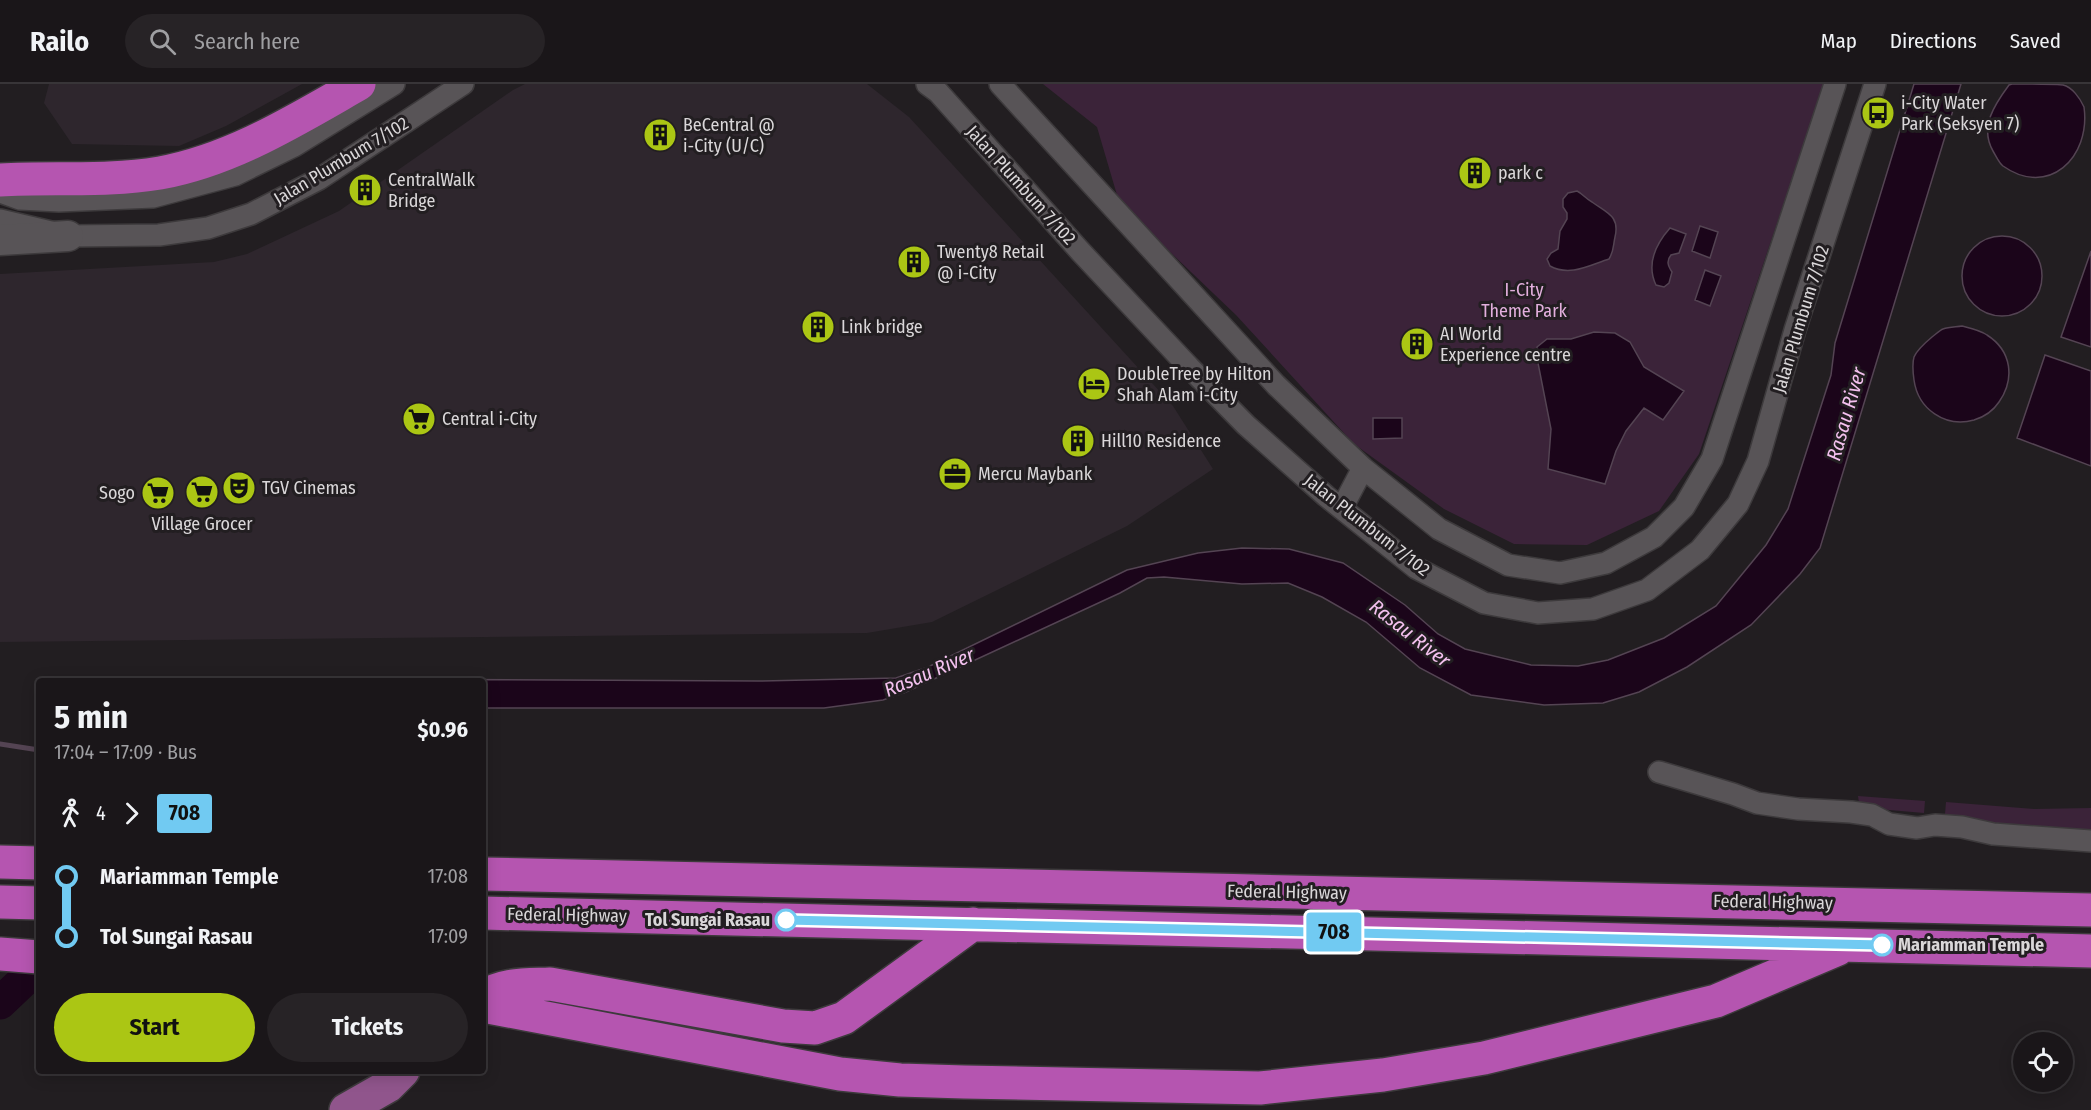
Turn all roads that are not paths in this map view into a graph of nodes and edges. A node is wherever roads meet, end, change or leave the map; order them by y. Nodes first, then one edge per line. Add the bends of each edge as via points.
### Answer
1 (359, 84) edge
2 (394, 84) edge
3 (464, 84) edge
4 (927, 84) edge
5 (1000, 84) edge
6 (1835, 84) edge
7 (1875, 84) edge
8 (0, 180) edge
9 (0, 192) edge
10 (0, 220) edge
11 (68, 236) junction
12 (0, 240) edge
13 (1363, 468) junction
14 (1342, 508) junction
15 (1659, 772) dead end
16 (2091, 841) edge
17 (0, 862) edge
18 (36, 863) edge
19 (486, 874) edge
20 (0, 902) edge
21 (36, 903) edge
22 (2091, 910) edge
23 (486, 913) edge
24 (973, 924) junction
25 (1850, 944) junction
26 (2091, 951) edge
27 (0, 954) edge
28 (36, 957) edge
29 (486, 994) edge
30 (486, 1007) edge
31 (400, 1074) edge
32 (346, 1110) edge

1 - 8 highway via 238,150 193,166 112,177
2 - 9 street, Jalan Plumbum 7/102 via 294,146 225,178 153,197 58,201 20,199
3 - 11 street, Jalan Plumbum 7/102 via 319,178 251,214 208,228 159,235
4 - 14 street, Jalan Plumbum 7/102 via 1229,408
5 - 13 street via 1276,385
6 - 13 street via 1712,459 1684,507 1654,537 1606,563 1560,573 1508,565 1439,529
7 - 14 street, Jalan Plumbum 7/102 via 1758,461 1738,504 1700,550 1647,590 1593,609 1538,613 1484,603 1416,568
10 - 11 street, Jalan Plumbum 7/102
11 - 12 street
13 - 14 street
15 - 16 street via 1757,803 1872,815 1889,824 1917,828 1962,827 1993,834
17 - 18 highway
19 - 22 highway, Federal Highway
20 - 21 highway
23 - 24 highway, Federal Highway
24 - 25 highway, Federal Highway
24 - 29 highway via 844,1018 815,1028 783,1026 550,984 517,985
25 - 26 highway, Federal Highway
25 - 30 highway via 1716,1001 1484,1058 1383,1075 1260,1088 964,1083 852,1075
27 - 28 highway
31 - 32 main road via 388,1086

